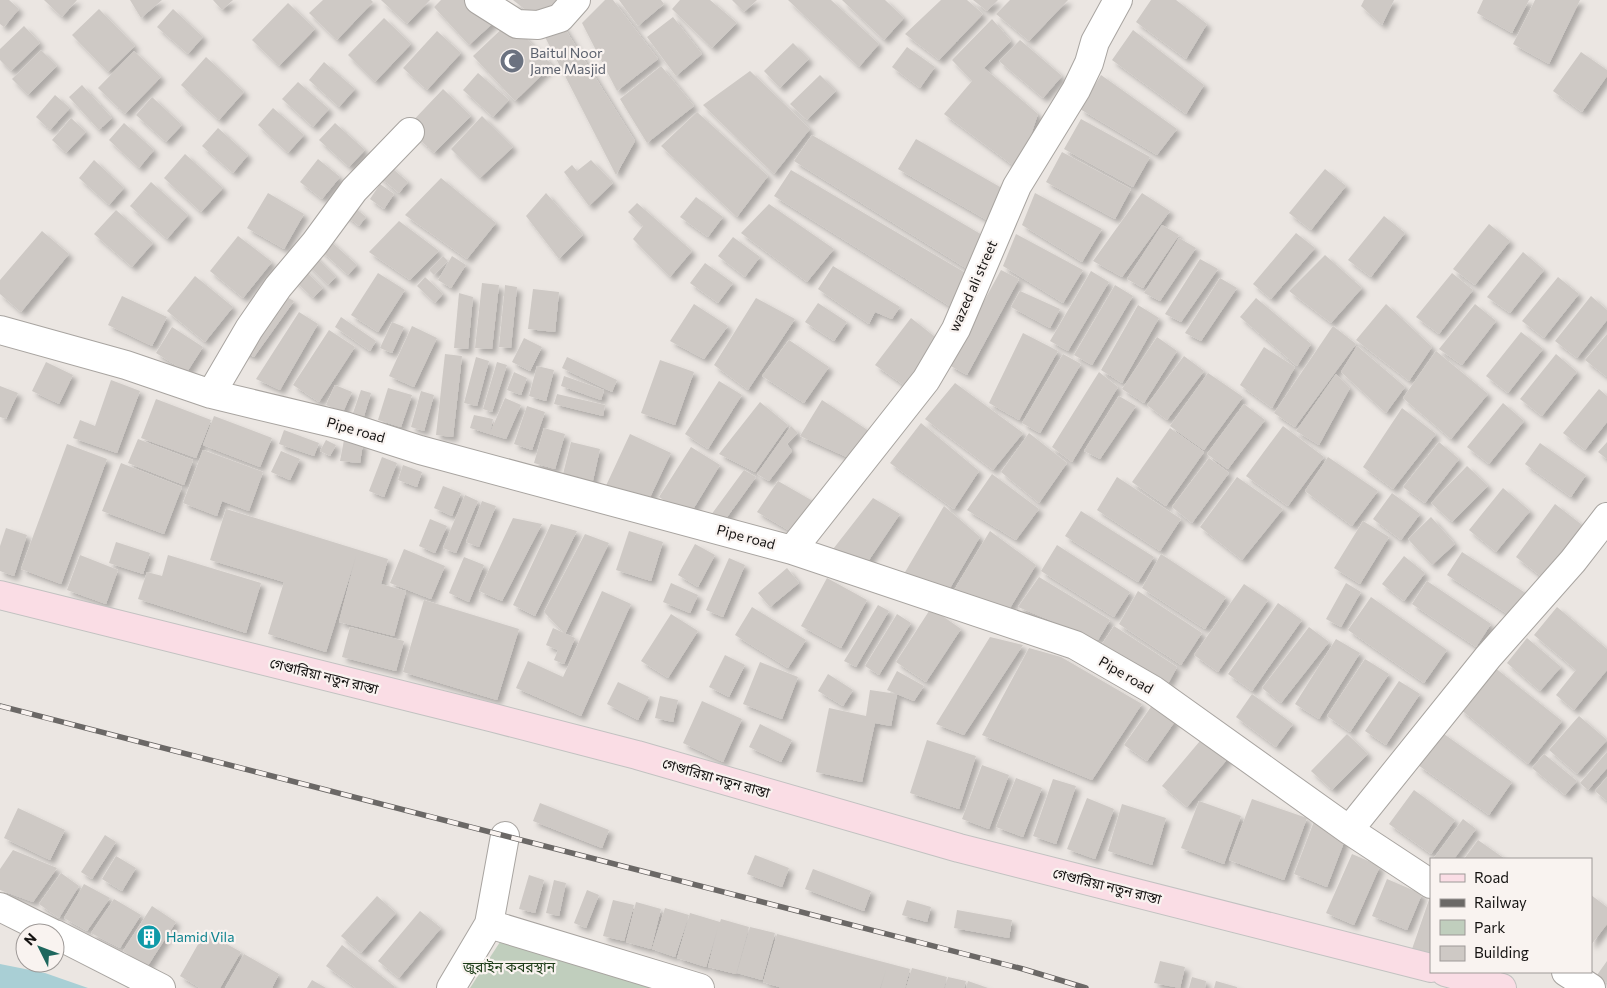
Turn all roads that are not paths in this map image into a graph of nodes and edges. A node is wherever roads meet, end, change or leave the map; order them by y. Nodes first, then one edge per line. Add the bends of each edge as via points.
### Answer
1 (479, 0) edge
2 (576, 0) edge
3 (1118, 0) edge
4 (410, 132) dead end
5 (0, 330) edge
6 (211, 394) junction
7 (1607, 517) edge
8 (792, 550) junction
9 (0, 595) edge
10 (1348, 830) junction
11 (505, 836) dead end
12 (1430, 883) edge
13 (0, 907) edge
14 (32, 923) edge
15 (489, 924) junction
16 (65, 940) edge
17 (1430, 968) edge
18 (1449, 973) edge
19 (1568, 973) edge
20 (161, 988) edge
21 (451, 988) edge
22 (700, 988) edge
23 (1502, 988) edge
24 (1591, 988) edge

1 - 2 street via 517,24 538,25 560,18
3 - 8 street, wazed ali street via 1095,42 1090,63 1076,90 1017,186 956,329 926,380
4 - 6 street via 354,190 278,287
5 - 6 street, Pipe road via 126,365
6 - 8 street, Pipe road via 345,426 420,450
7 - 10 street
8 - 10 street, Pipe road via 1075,645 1153,690
9 - 17 main road, গেণ্ডারিয়া নতুন রাস্তা via 552,732 959,848
10 - 12 street, Pipe road
11 - 15 street
13 - 14 street
15 - 21 street
15 - 22 street
16 - 20 street
18 - 23 main road
19 - 24 street

